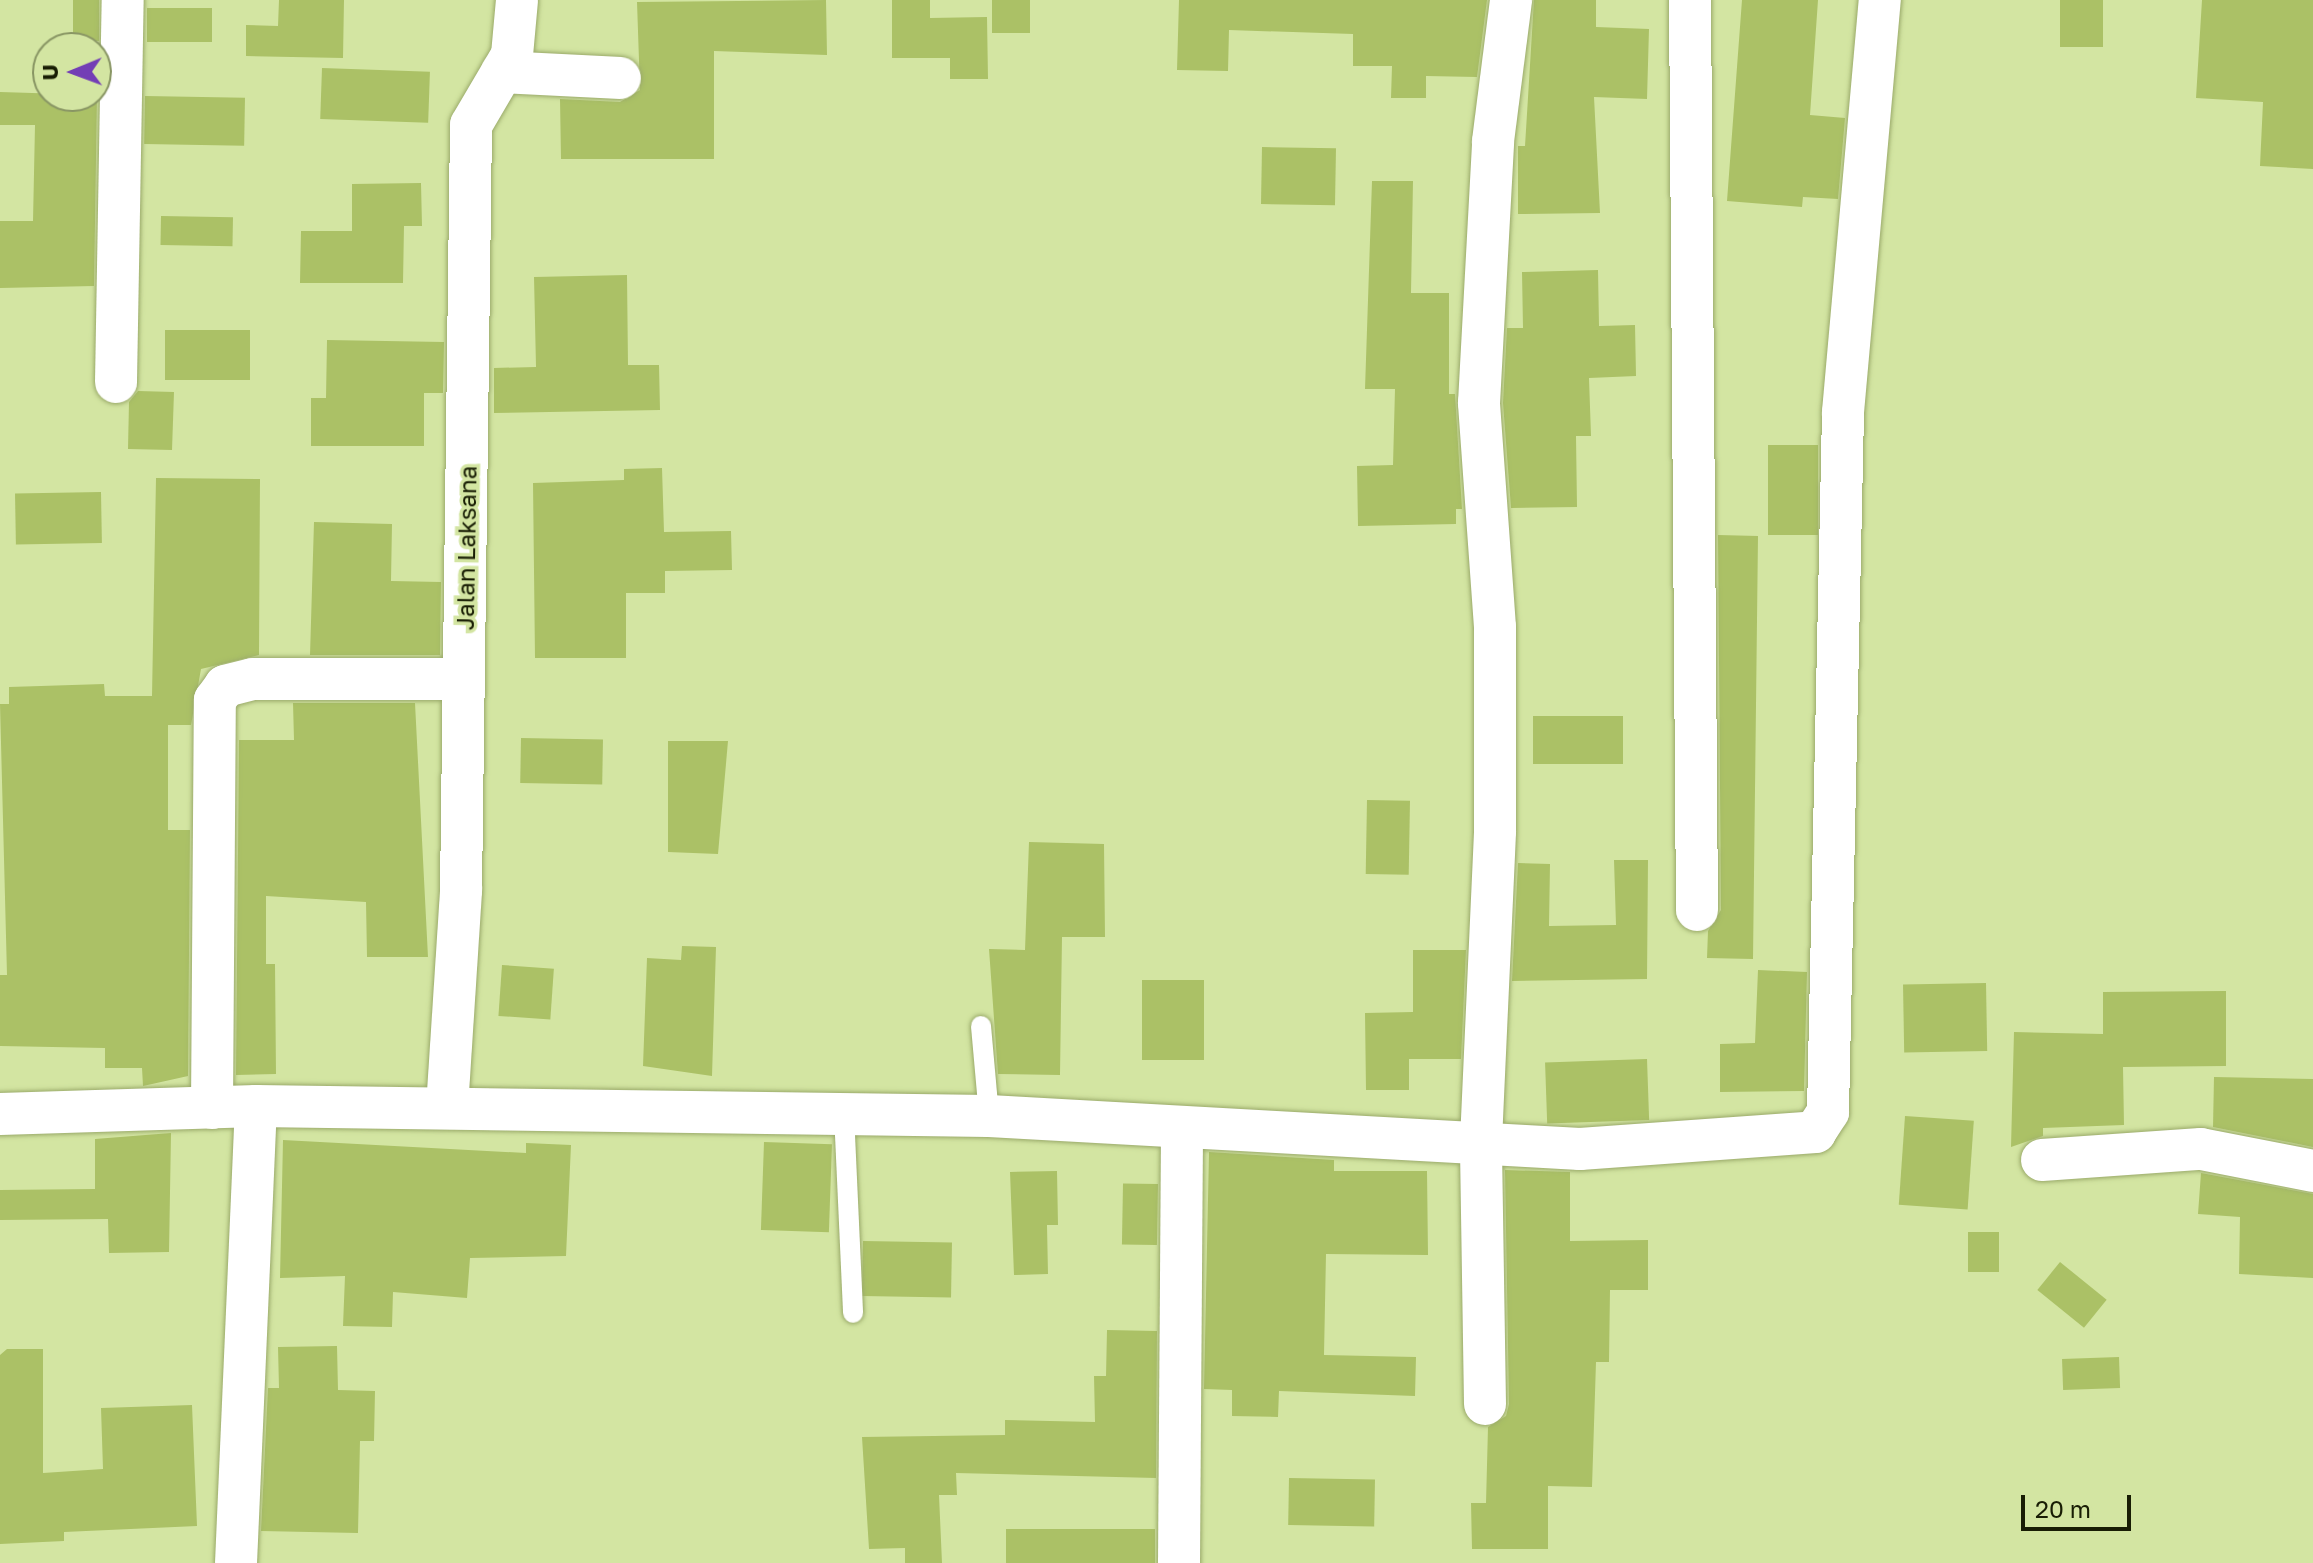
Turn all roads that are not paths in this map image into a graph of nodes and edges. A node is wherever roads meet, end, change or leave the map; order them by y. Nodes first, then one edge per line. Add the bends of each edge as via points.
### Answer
1 (123, 0) edge
2 (517, 0) edge
3 (1511, 0) edge
4 (1690, 0) edge
5 (1880, 0) edge
6 (502, 72) junction
7 (620, 78) dead end
8 (116, 382) dead end
9 (464, 679) junction
10 (1697, 910) dead end
11 (981, 1026) dead end
12 (256, 1106) junction
13 (212, 1108) junction
14 (447, 1108) junction
15 (844, 1113) junction
16 (0, 1114) edge
17 (989, 1116) junction
18 (1182, 1127) junction
19 (1481, 1141) junction
20 (2042, 1160) dead end
21 (2313, 1171) edge
22 (853, 1313) dead end
23 (1485, 1404) dead end
24 (236, 1563) edge
25 (1179, 1563) edge

1 - 8 street
2 - 6 street, Jalan Laksana via 514,46
3 - 19 street via 1493,141 1479,403 1495,627 1495,831
4 - 10 street
5 - 19 street via 1843,412 1826,1124 1793,1138 1633,1148
6 - 7 street
6 - 9 street, Jalan Laksana via 471,125
9 - 13 street via 253,679 225,686 215,700
9 - 14 street, Jalan Laksana
11 - 17 lane
12 - 13 street
12 - 14 street
12 - 24 street
13 - 16 street
14 - 15 street
15 - 17 street
15 - 22 lane
17 - 18 street
18 - 19 street
18 - 25 street
19 - 23 street
20 - 21 street via 2201,1149

